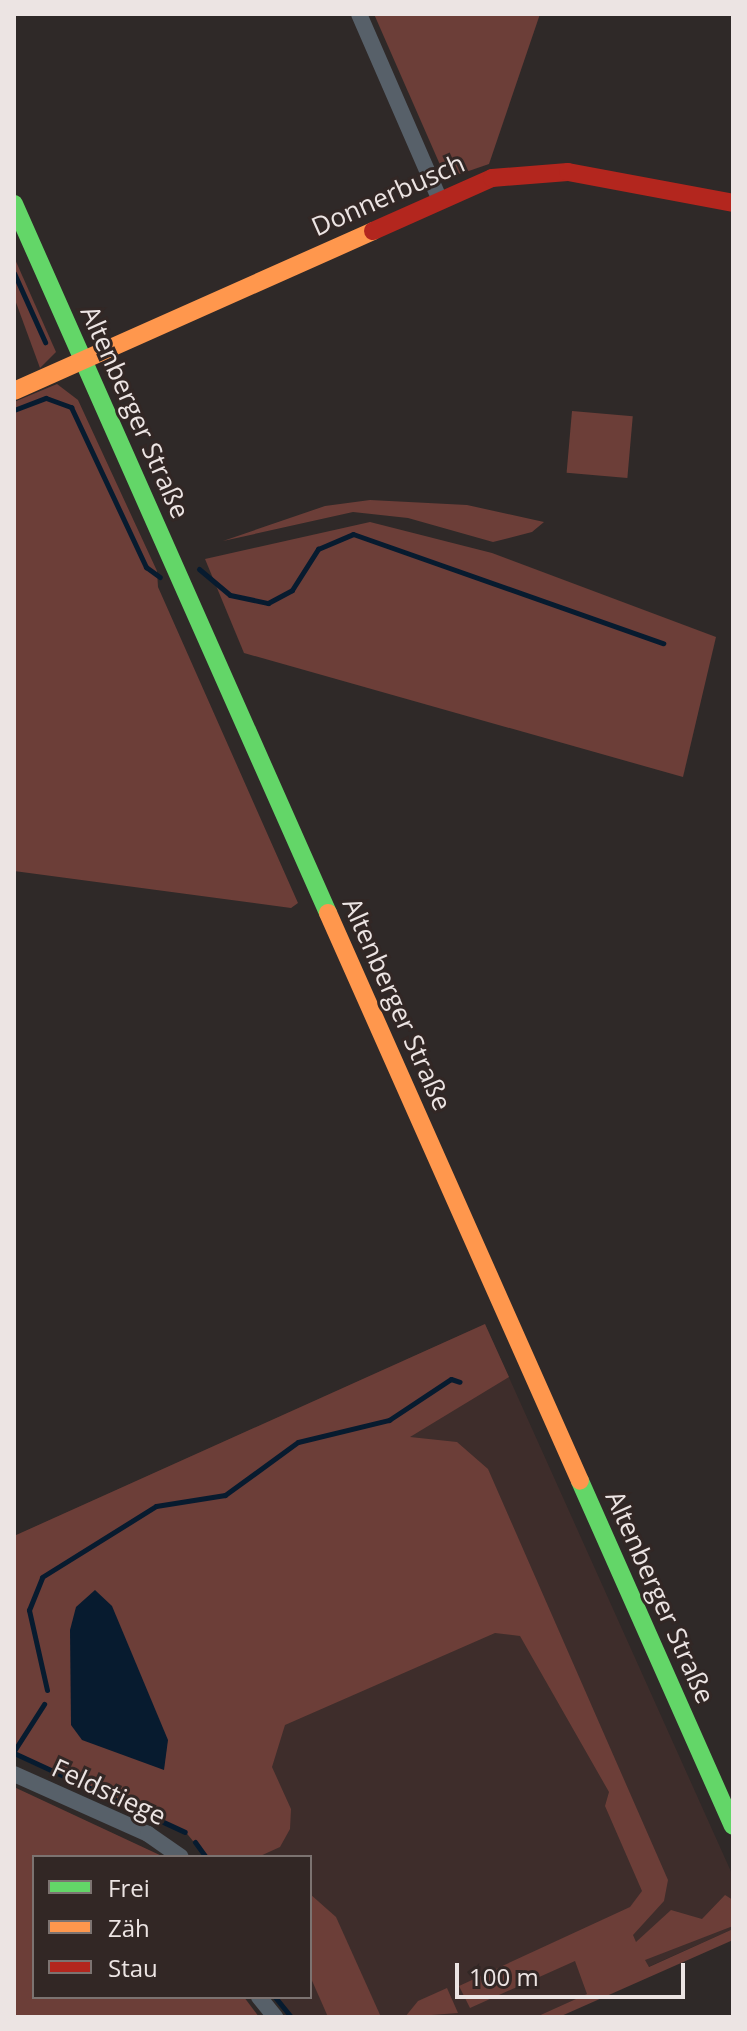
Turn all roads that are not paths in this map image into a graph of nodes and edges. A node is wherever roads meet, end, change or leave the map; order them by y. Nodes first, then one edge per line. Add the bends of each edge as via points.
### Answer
1 (359, 14) edge
2 (439, 198) junction
3 (733, 203) edge
4 (14, 204) edge
5 (83, 360) junction
6 (14, 391) edge
7 (14, 1774) edge
8 (733, 1826) edge
9 (178, 1855) edge
10 (261, 1999) edge
11 (275, 2017) edge

1 - 2 street
2 - 3 main road, Donnerbusch via 500,176 545,171
2 - 5 main road, Donnerbusch
4 - 5 main road, Altenberger Straße
5 - 6 main road, Donnerbusch
5 - 8 main road, Altenberger Straße
7 - 9 street, Feldstiege via 148,1834
10 - 11 street

